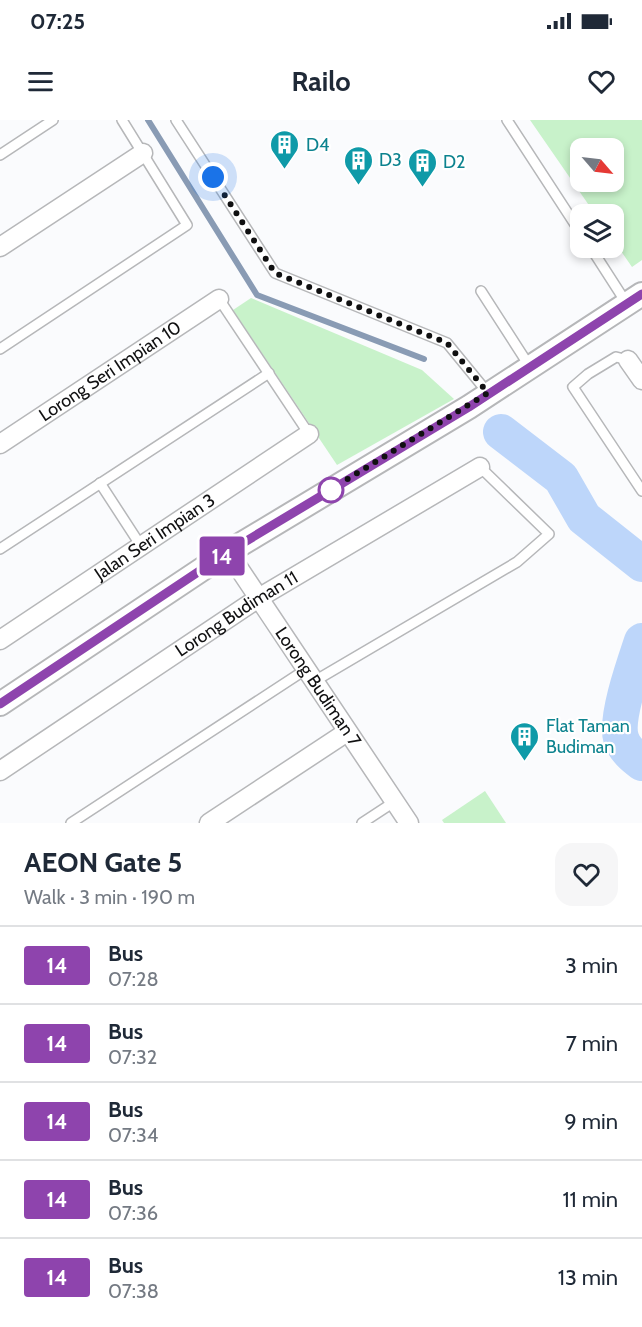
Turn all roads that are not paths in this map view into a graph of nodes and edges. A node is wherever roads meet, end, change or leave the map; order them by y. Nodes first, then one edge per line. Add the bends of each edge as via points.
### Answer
1 (53, 120) edge
2 (122, 120) edge
3 (176, 120) edge
4 (507, 120) edge
5 (143, 153) junction
6 (0, 155) edge
7 (570, 217) edge
8 (0, 247) edge
9 (600, 258) edge
10 (481, 291) dead end
11 (219, 299) joint
12 (635, 299) edge
13 (0, 349) edge
14 (628, 360) joint
15 (530, 367) junction
16 (269, 373) junction
17 (642, 380) edge
18 (488, 393) junction
19 (309, 434) joint
20 (0, 444) edge
21 (480, 467) joint
22 (100, 483) junction
23 (642, 492) edge
24 (141, 546) junction
25 (0, 549) edge
26 (228, 552) junction
27 (257, 599) junction
28 (0, 639) edge
29 (309, 676) junction
30 (0, 704) edge
31 (347, 732) junction
32 (0, 771) edge
33 (394, 802) junction
34 (71, 823) edge
35 (208, 823) edge
36 (362, 823) edge
37 (408, 823) edge

1 - 6 lane
2 - 5 lane
3 - 18 lane via 275,273 447,343
4 - 7 lane
5 - 8 street
5 - 13 lane via 187,225
9 - 12 lane
10 - 15 lane
11 - 16 lane
11 - 20 street, Lorong Seri Impian 10
12 - 15 street
14 - 17 street
14 - 23 lane via 616,357 573,387
15 - 18 street
16 - 19 lane
16 - 22 lane
18 - 26 street
19 - 24 street, Jalan Seri Impian 3
21 - 27 street, Lorong Budiman 11
21 - 29 lane via 549,534 518,562
22 - 24 lane
22 - 25 lane
24 - 28 street, Jalan Seri Impian 3
26 - 27 street, Lorong Budiman 7
26 - 30 street
27 - 29 street, Lorong Budiman 7
27 - 32 street, Lorong Budiman 11
29 - 31 street, Lorong Budiman 7
29 - 34 lane
31 - 33 street, Lorong Budiman 7
31 - 35 street
33 - 36 lane
33 - 37 street, Lorong Budiman 7

